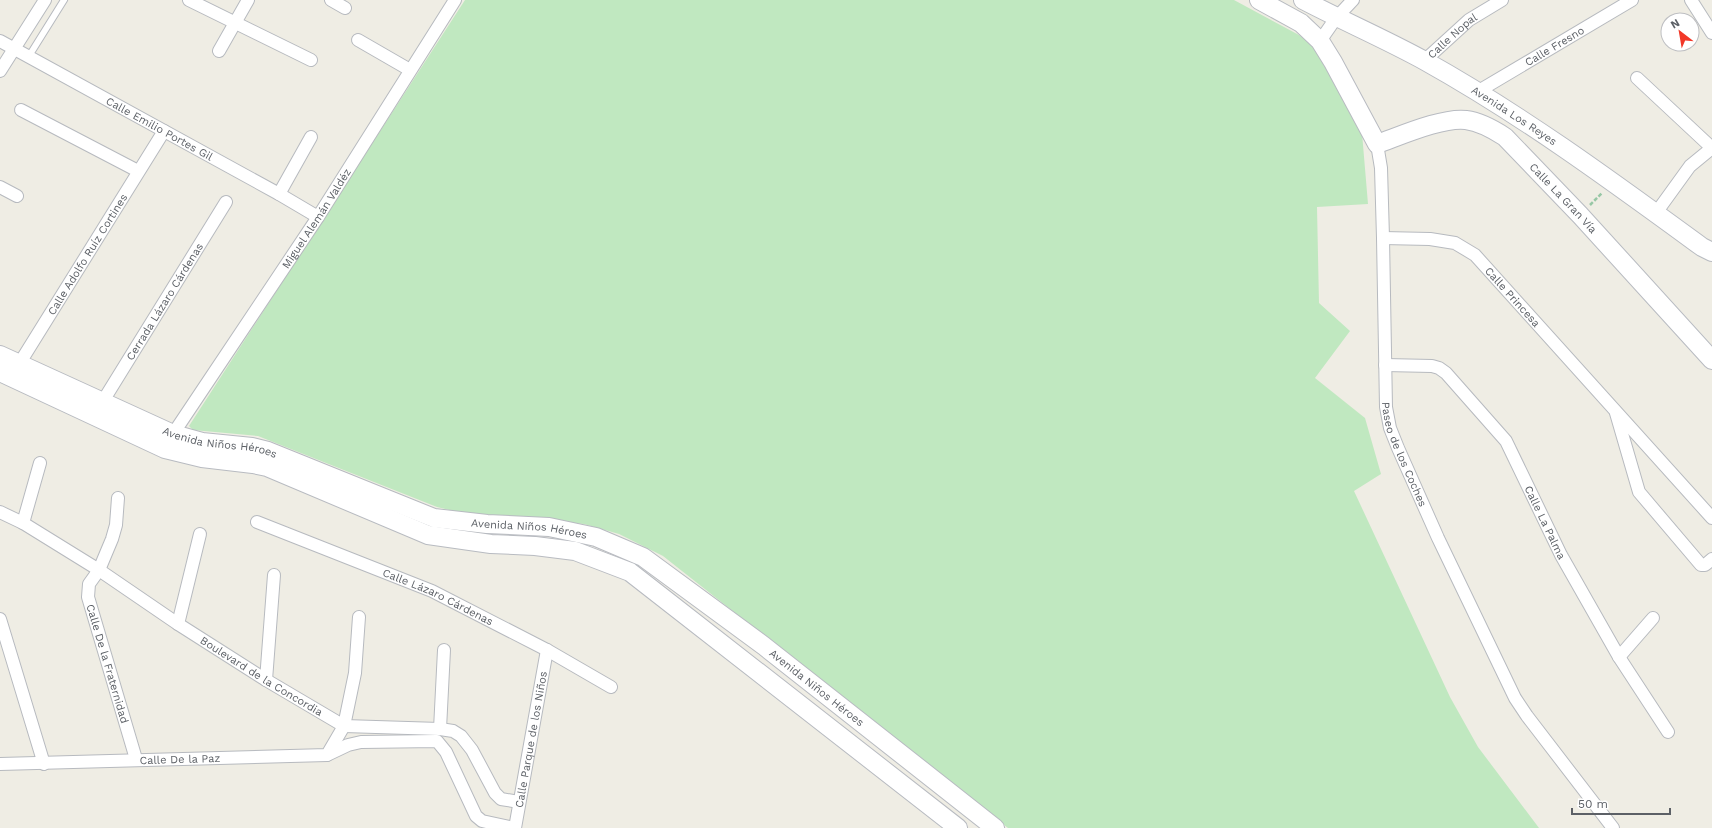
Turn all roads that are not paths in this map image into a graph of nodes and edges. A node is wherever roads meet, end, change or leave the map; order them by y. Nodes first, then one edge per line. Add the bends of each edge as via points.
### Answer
1 (45, 0) edge
2 (64, 0) edge
3 (189, 0) edge
4 (248, 0) edge
5 (330, 0) edge
6 (455, 0) edge
7 (1259, 0) edge
8 (1303, 0) edge
9 (1352, 0) edge
10 (1502, 0) edge
11 (1632, 0) edge
12 (1691, 0) edge
13 (346, 8) dead end
14 (1336, 18) junction
15 (234, 23) junction
16 (1712, 33) edge
17 (358, 40) dead end
18 (1320, 40) junction
19 (0, 41) edge
20 (14, 48) junction
21 (219, 51) dead end
22 (29, 56) junction
23 (311, 60) dead end
24 (1424, 61) junction
25 (410, 70) junction
26 (0, 71) edge
27 (1637, 78) dead end
28 (1477, 92) junction
29 (21, 110) dead end
30 (164, 131) junction
31 (312, 137) dead end
32 (1377, 144) junction
33 (1712, 148) edge
34 (138, 171) junction
35 (0, 187) edge
36 (279, 194) junction
37 (17, 196) dead end
38 (226, 202) dead end
39 (1656, 214) junction
40 (318, 217) junction
41 (1383, 238) junction
42 (1712, 252) edge
43 (1709, 353) edge
44 (0, 355) edge
45 (1385, 365) junction
46 (10, 371) edge
47 (103, 401) junction
48 (1615, 409) junction
49 (173, 434) junction
50 (40, 463) dead end
51 (118, 498) dead end
52 (0, 512) edge
53 (1712, 518) edge
54 (258, 522) dead end
55 (23, 523) junction
56 (200, 534) dead end
57 (1712, 559) edge
58 (99, 570) junction
59 (274, 575) dead end
60 (358, 617) dead end
61 (1653, 618) dead end
62 (0, 619) edge
63 (178, 624) junction
64 (764, 646) junction
65 (444, 650) dead end
66 (547, 650) junction
67 (1619, 657) junction
68 (750, 665) junction
69 (266, 680) junction
70 (611, 687) dead end
71 (344, 726) junction
72 (440, 729) junction
73 (1668, 732) dead end
74 (327, 755) junction
75 (136, 759) junction
76 (0, 764) edge
77 (44, 764) junction
78 (519, 802) junction
79 (515, 828) edge
80 (958, 828) edge
81 (995, 828) edge
82 (1613, 828) edge

1 - 20 street
2 - 22 lane
3 - 15 street
4 - 15 street
5 - 13 street
6 - 25 street, Miguel Alemán Valdéz
7 - 18 main road via 1301,23
8 - 14 main road, Avenida Los Reyes
9 - 14 street
10 - 24 street, Calle Nopal via 1469,20
11 - 28 street, Calle Fresno
12 - 16 street
14 - 18 street
14 - 24 main road, Avenida Los Reyes
15 - 21 street
15 - 23 street
17 - 25 street
18 - 32 main road, Paseo de los Coches
19 - 20 street, Calle Emilio Portes Gil
20 - 22 street, Calle Emilio Portes Gil
20 - 26 street
22 - 30 street, Calle Emilio Portes Gil
24 - 28 main road, Avenida Los Reyes
25 - 40 street, Miguel Alemán Valdéz
27 - 33 street
28 - 39 main road, Avenida Los Reyes via 1614,182
29 - 34 street
30 - 34 street, Calle Adolfo Ruíz Cortines
30 - 36 street, Calle Emilio Portes Gil
31 - 36 street
32 - 41 street, Paseo de los Coches via 1381,168
32 - 43 main road, Calle La Gran Vía via 1448,122 1464,120 1493,128 1505,137 1580,215
33 - 39 street via 1690,166
34 - 46 street, Calle Adolfo Ruíz Cortines
35 - 37 street
36 - 40 street, Calle Emilio Portes Gil
38 - 47 street, Cerrada Lázaro Cárdenas
39 - 42 main road, Avenida Los Reyes
40 - 49 street, Miguel Alemán Valdéz
41 - 45 street, Paseo de los Coches
41 - 48 street, Calle Princesa via 1430,239 1455,243 1475,255
44 - 46 main road, Avenida Niños Héroes
45 - 67 street, Calle La Palma via 1432,366 1446,372 1506,441 1561,555
45 - 82 street, Paseo de los Coches via 1386,407 1390,428 1505,680 1527,716
46 - 47 main road, Avenida Niños Héroes
46 - 68 main road, Avenida Niños Héroes via 165,449 202,458 267,467 428,535 491,544 575,551 630,572
47 - 49 main road, Avenida Niños Héroes
48 - 53 street, Calle Princesa
48 - 57 street, Calle Princesa via 1639,492 1701,565
49 - 64 main road, Avenida Niños Héroes via 202,442 268,451 434,518 549,527 596,537 643,557
50 - 55 street
51 - 58 street, Calle De la Fraternidad via 116,525
52 - 55 street, Boulevard de la Concordia
54 - 66 street, Calle Lázaro Cárdenas via 432,592
55 - 58 street, Boulevard de la Concordia
56 - 63 street
58 - 63 street, Boulevard de la Concordia
58 - 75 street, Calle De la Fraternidad via 89,584 88,597
59 - 69 street
60 - 71 street via 355,673
61 - 67 street
62 - 77 street
63 - 69 street, Boulevard de la Concordia
64 - 68 main road
64 - 81 main road, Avenida Niños Héroes
65 - 72 street
66 - 70 street, Calle Lázaro Cárdenas
66 - 78 street, Calle Parque de los Niños
67 - 73 street, Calle La Palma
68 - 80 main road, Avenida Niños Héroes
69 - 71 street, Boulevard de la Concordia
71 - 72 street, Boulevard de la Concordia
71 - 74 street
72 - 78 street, Boulevard de la Concordia via 453,731 461,736 501,799
74 - 75 street, Calle De la Paz
74 - 79 street via 361,742 437,742 446,752 476,816 482,821
75 - 77 street, Calle De la Paz
76 - 77 street, Calle De la Paz
78 - 79 street, Calle Parque de los Niños

